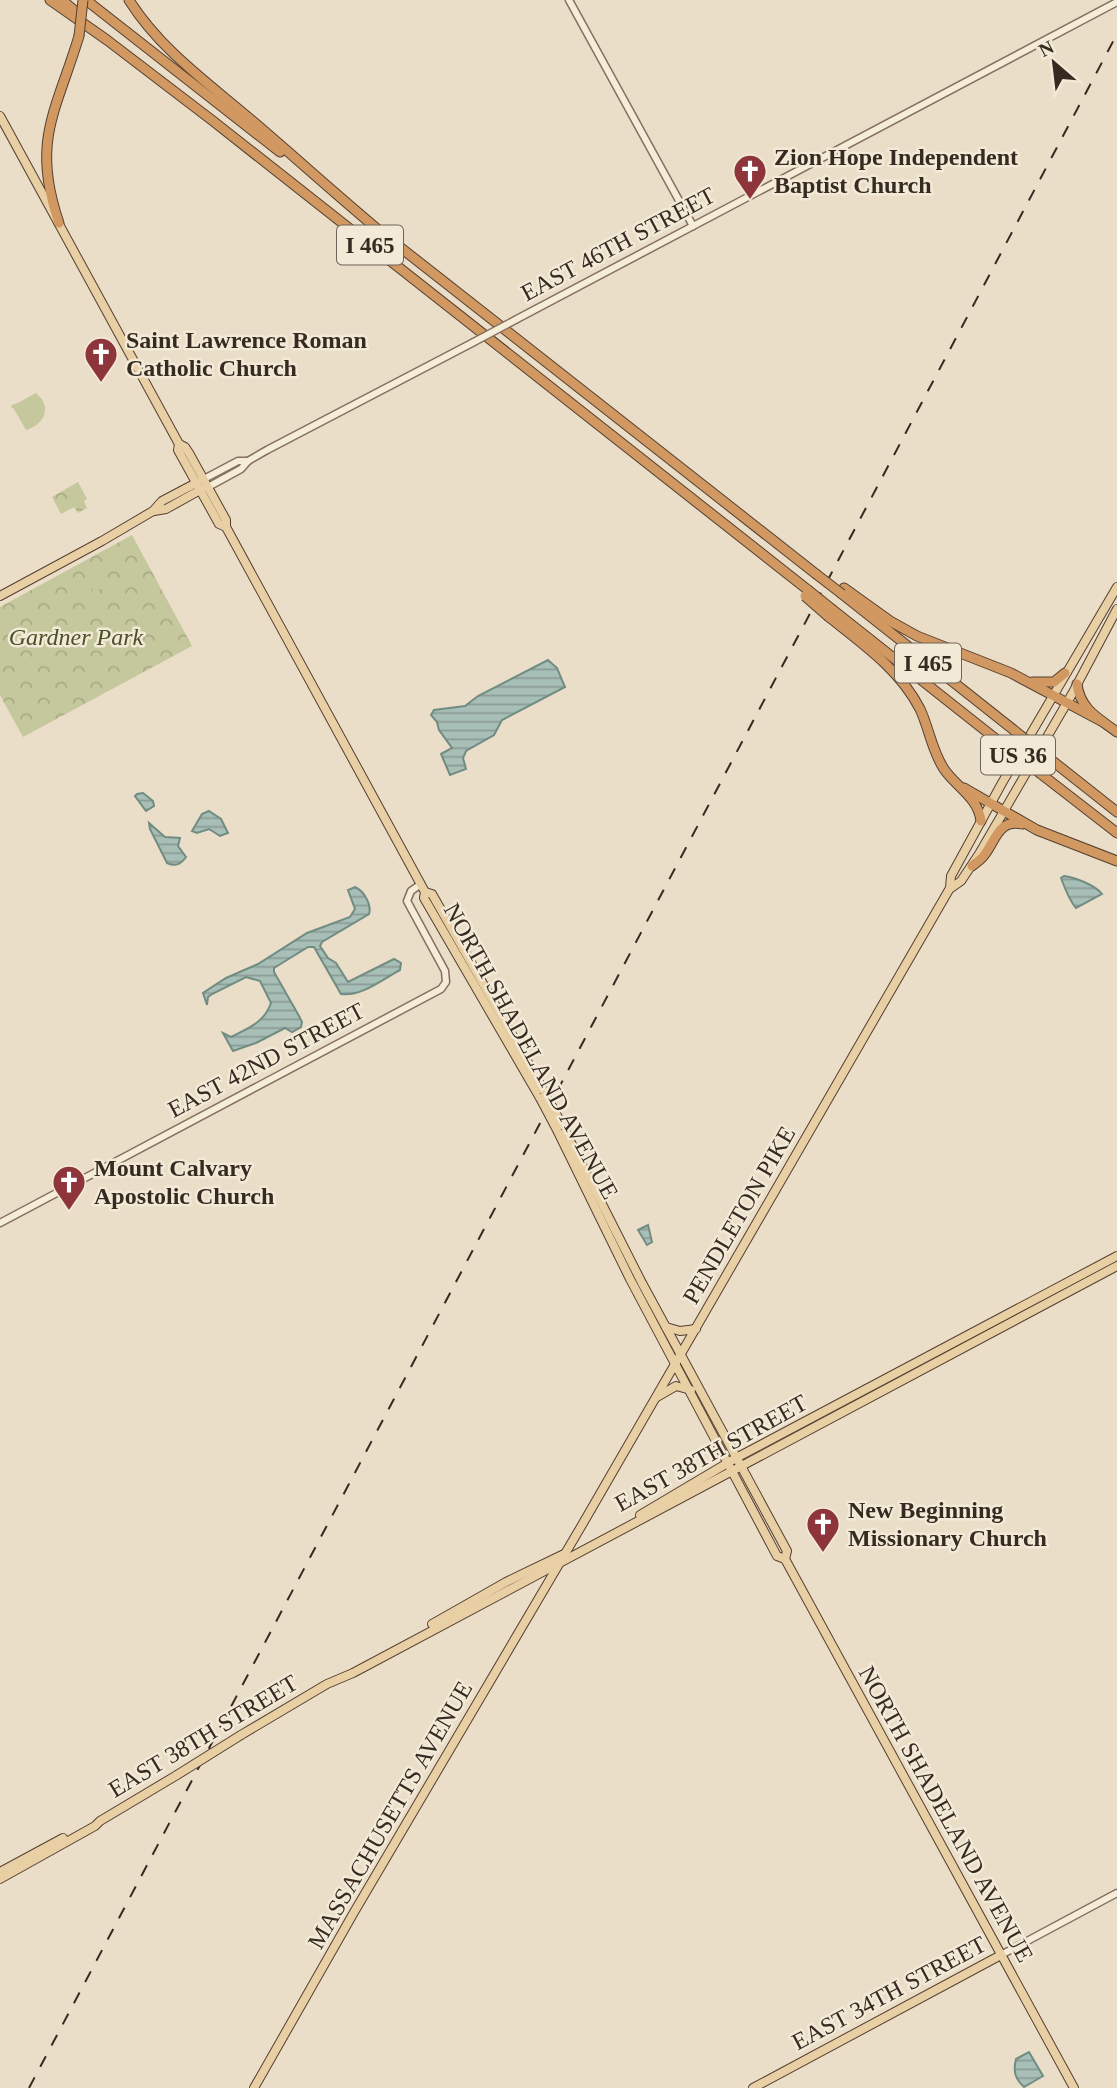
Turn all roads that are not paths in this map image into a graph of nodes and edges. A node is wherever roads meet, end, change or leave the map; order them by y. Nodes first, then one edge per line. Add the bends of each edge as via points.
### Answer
1 (50, 0) edge
2 (62, 0) edge
3 (85, 0) edge
4 (129, 0) edge
5 (569, 0) edge
6 (1117, 2) edge
7 (107, 40) junction
8 (0, 116) edge
9 (47, 173) junction
10 (35, 179) junction
11 (318, 180) junction
12 (59, 223) junction
13 (693, 226) junction
14 (202, 485) junction
15 (1117, 587) edge
16 (843, 591) junction
17 (0, 596) edge
18 (1117, 609) edge
19 (831, 613) junction
20 (1065, 673) junction
21 (1030, 682) junction
22 (1077, 684) junction
23 (1052, 695) junction
24 (1066, 704) junction
25 (1103, 722) junction
26 (1117, 732) edge
27 (958, 785) junction
28 (991, 803) junction
29 (1004, 811) junction
30 (1117, 812) edge
31 (981, 821) junction
32 (1030, 826) junction
33 (1117, 833) edge
34 (1117, 861) edge
35 (972, 866) junction
36 (423, 888) junction
37 (951, 888) junction
38 (560, 1129) junction
39 (0, 1223) edge
40 (1117, 1256) edge
41 (1117, 1266) edge
42 (666, 1327) junction
43 (696, 1329) junction
44 (680, 1354) junction
45 (676, 1363) junction
46 (691, 1390) junction
47 (654, 1399) junction
48 (738, 1462) junction
49 (729, 1466) junction
50 (564, 1557) junction
51 (785, 1559) junction
52 (100, 1821) junction
53 (0, 1872) edge
54 (0, 1879) edge
55 (1117, 1893) edge
56 (1001, 1955) junction
57 (254, 2088) edge
58 (753, 2088) edge
59 (1074, 2088) edge

1 - 7 highway
2 - 7 highway, I 465
3 - 9 highway, bridge via 79,36 50,120
3 - 11 highway, I 465
4 - 11 highway via 174,55
5 - 13 street
6 - 13 street, EAST 46TH STREET
7 - 19 highway, I 465, bridge
8 - 10 main road, NORTH SHADELAND AVENUE
9 - 10 highway
9 - 12 highway
10 - 12 main road, NORTH SHADELAND AVENUE
11 - 16 highway, I 465, bridge
12 - 14 main road, NORTH SHADELAND AVENUE via 179,443 187,449
13 - 14 street, EAST 46TH STREET, bridge via 248,461 242,469
14 - 17 main road, EAST 46TH STREET via 162,501 153,511
14 - 36 main road, NORTH SHADELAND AVENUE via 226,520
15 - 20 main road, PENDLETON PIKE / US 36
16 - 21 highway via 917,636
16 - 30 highway, I 465, bridge
18 - 22 main road, PENDLETON PIKE
19 - 27 highway via 901,680 920,710 939,762
19 - 33 highway, I 465, bridge
20 - 21 highway via 1054,682
20 - 23 main road, PENDLETON PIKE / US 36
21 - 23 highway
22 - 24 main road, PENDLETON PIKE
22 - 25 highway via 1084,706
23 - 24 highway
23 - 28 main road, PENDLETON PIKE / US 36
24 - 25 highway
24 - 29 main road, PENDLETON PIKE
25 - 26 highway
27 - 28 highway
27 - 31 highway via 977,806
28 - 29 highway, US 36
28 - 31 main road, PENDLETON PIKE
29 - 32 highway, US 36
29 - 35 main road, PENDLETON PIKE
31 - 37 main road, PENDLETON PIKE via 951,876
32 - 34 highway, US 36
32 - 35 highway via 1005,825 984,858
35 - 37 main road, PENDLETON PIKE
36 - 38 main road, NORTH SHADELAND AVENUE, bridge via 438,923
36 - 39 street, EAST 42ND STREET via 411,891 407,901 445,971 441,989
37 - 43 main road, PENDLETON PIKE
38 - 42 main road, NORTH SHADELAND AVENUE
38 - 45 main road, NORTH SHADELAND AVENUE via 630,1279
40 - 48 main road, EAST 38TH STREET
41 - 48 main road, EAST 38TH STREET
42 - 43 main road
42 - 44 main road, NORTH SHADELAND AVENUE
43 - 44 main road, PENDLETON PIKE
44 - 45 main road, PENDLETON PIKE
44 - 48 main road, NORTH SHADELAND AVENUE
45 - 46 main road, NORTH SHADELAND AVENUE
45 - 47 main road, PENDLETON PIKE
46 - 47 main road via 673,1387
46 - 49 main road, NORTH SHADELAND AVENUE
47 - 50 main road, PENDLETON PIKE
48 - 49 main road, EAST 38TH STREET
48 - 51 main road, NORTH SHADELAND AVENUE via 787,1551
49 - 50 main road, EAST 38TH STREET via 614,1536
49 - 51 main road, NORTH SHADELAND AVENUE via 777,1556
50 - 52 main road, EAST 38TH STREET, bridge via 327,1684
50 - 57 main road, MASSACHUSETTS AVENUE
51 - 56 main road, NORTH SHADELAND AVENUE
52 - 53 main road, EAST 38TH STREET
52 - 54 main road, EAST 38TH STREET
55 - 56 street, EAST 34TH STREET
56 - 58 main road, EAST 34TH STREET
56 - 59 main road, NORTH SHADELAND AVENUE

